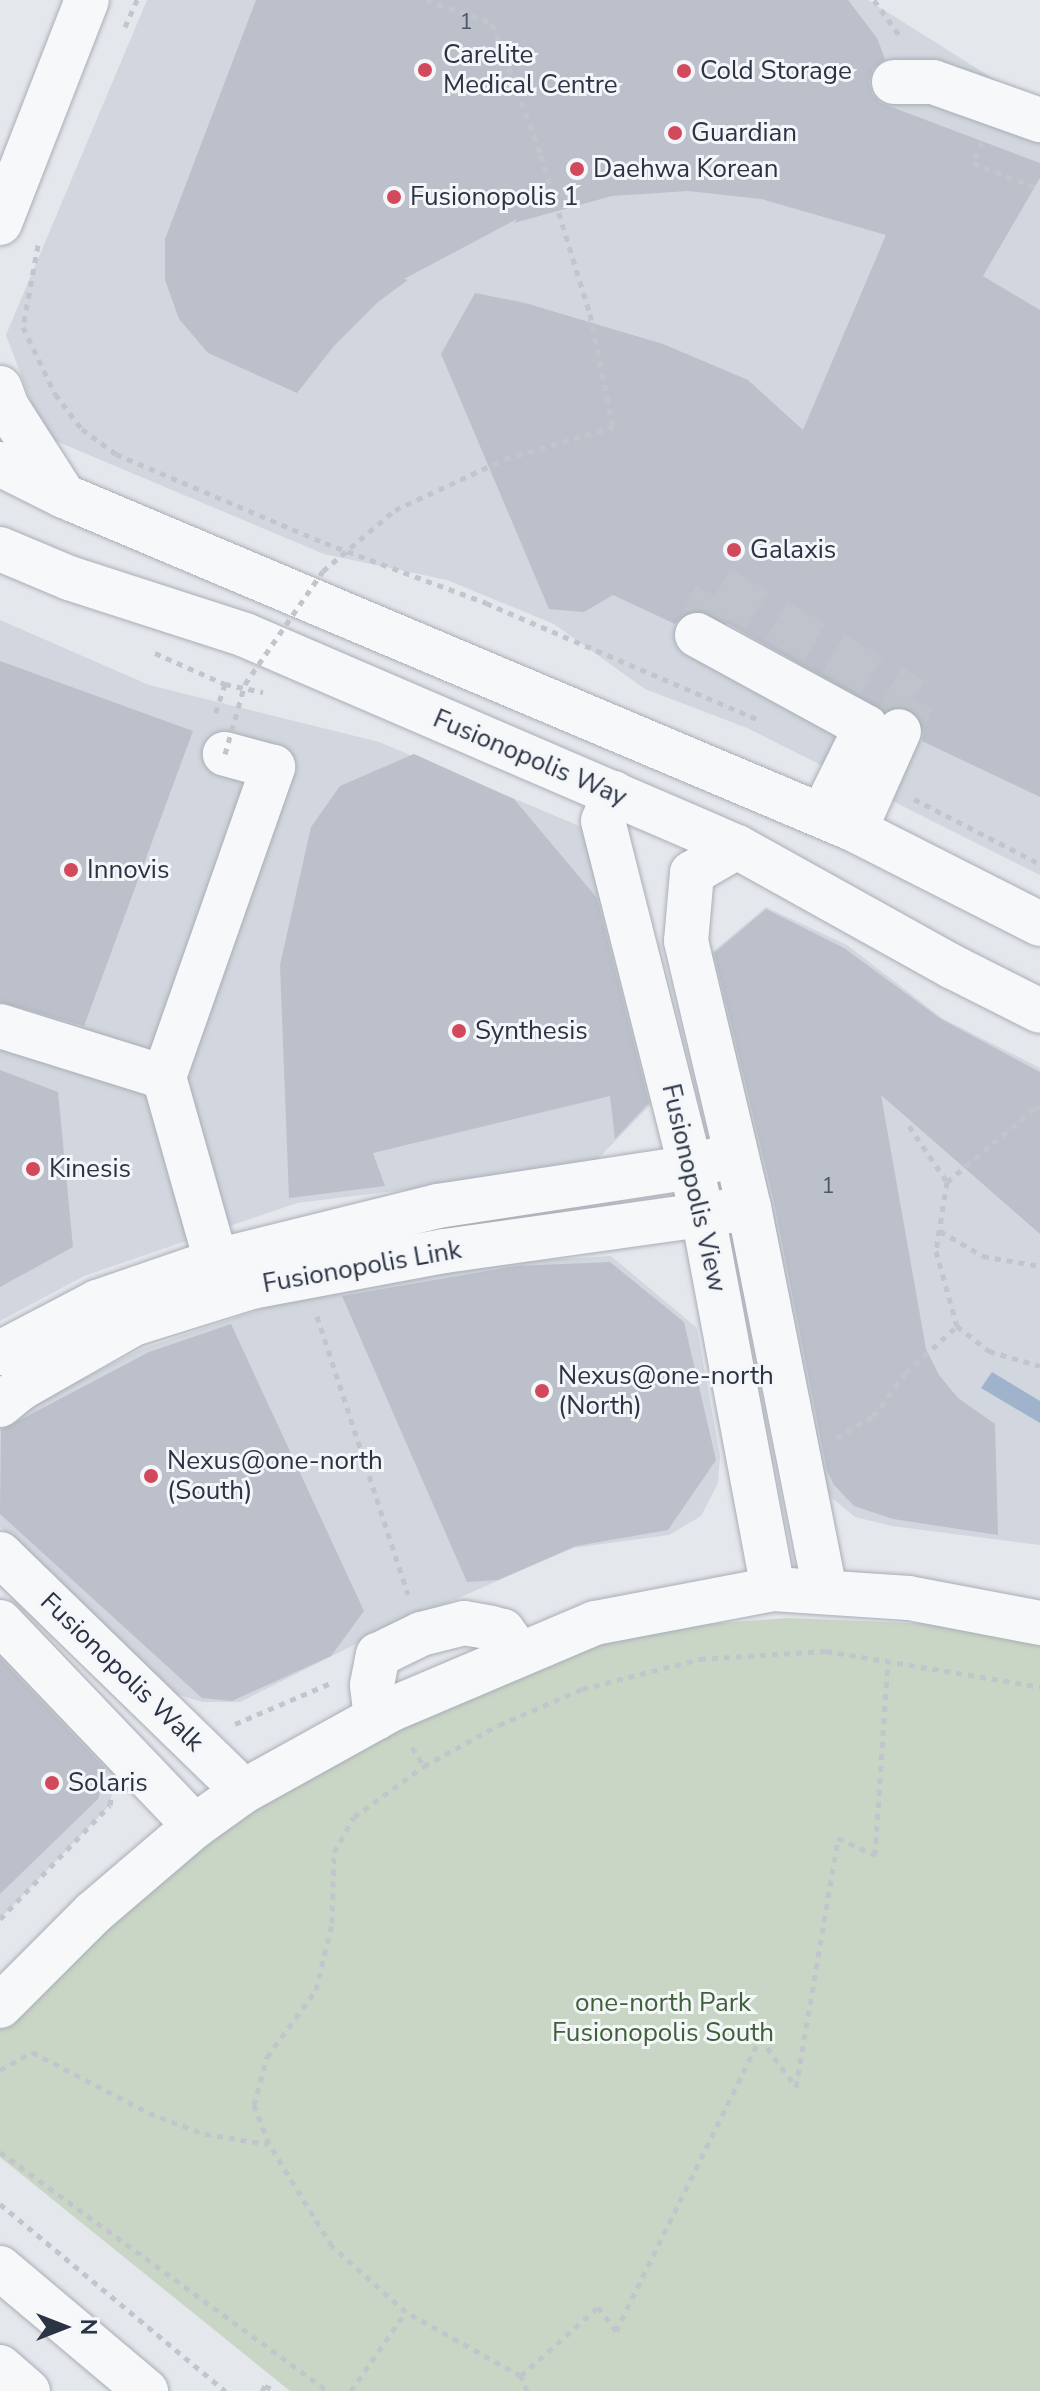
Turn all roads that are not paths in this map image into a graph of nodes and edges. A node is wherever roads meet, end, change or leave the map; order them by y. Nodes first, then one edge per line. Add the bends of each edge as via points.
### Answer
1 (87, 0) edge
2 (894, 82) dead end
3 (1040, 120) edge
4 (0, 223) edge
5 (0, 388) edge
6 (0, 464) edge
7 (64, 496) junction
8 (0, 549) edge
9 (0, 574) edge
10 (69, 578) junction
11 (697, 635) dead end
12 (899, 731) tunnel mouth
13 (217, 742) road end
14 (614, 793) junction
15 (839, 823) junction
16 (737, 847) junction
17 (1040, 924) edge
18 (1040, 1011) edge
19 (0, 1026) edge
20 (715, 1064) junction
21 (164, 1077) junction
22 (737, 1154) junction
23 (692, 1167) junction
24 (749, 1207) junction
25 (703, 1215) junction
26 (216, 1261) junction
27 (761, 1266) junction
28 (0, 1353) edge
29 (0, 1405) edge
30 (0, 1554) edge
31 (773, 1589) junction
32 (825, 1591) junction
33 (0, 1622) edge
34 (1040, 1623) edge
35 (519, 1654) junction
36 (376, 1718) junction
37 (244, 1791) junction
38 (195, 1826) junction
39 (0, 2006) edge
40 (0, 2268) edge
41 (0, 2367) edge
42 (28, 2391) edge
43 (146, 2391) edge

1 - 4 street
2 - 3 street via 933,82
5 - 7 street
6 - 7 street
7 - 15 street
8 - 10 street, Fusionopolis Way
9 - 10 street
10 - 14 street, Fusionopolis Way via 245,635
11 - 15 street via 866,727
12 - 15 street via 877,780
13 - 21 street via 273,767
14 - 16 street, Fusionopolis Way
14 - 23 street, Fusionopolis View via 603,821
15 - 17 street
16 - 18 street, Fusionopolis Way
16 - 20 street, Fusionopolis View via 692,873 686,941
19 - 21 street
20 - 22 street, Fusionopolis View
20 - 27 street via 731,1079 768,1247
21 - 26 street
22 - 23 street, Fusionopolis Link
22 - 24 street, Fusionopolis View
23 - 25 street, Fusionopolis View
23 - 26 street, Fusionopolis Link via 438,1206
24 - 25 street, Fusionopolis Link
24 - 27 street, Fusionopolis View
25 - 29 street, Fusionopolis Link via 489,1245 252,1287 133,1324
25 - 31 street, Fusionopolis View
26 - 28 street, Fusionopolis Link via 97,1302
27 - 32 street, Fusionopolis View
30 - 37 street, Fusionopolis Walk
31 - 32 street
31 - 35 street via 595,1623
32 - 34 street via 909,1598
33 - 38 street, Fusionopolis Walk
35 - 36 street
35 - 36 street via 503,1631 491,1628 464,1623 421,1634 378,1655 372,1685
36 - 37 street
37 - 38 street
38 - 39 street via 93,1913
40 - 43 street
41 - 42 street

